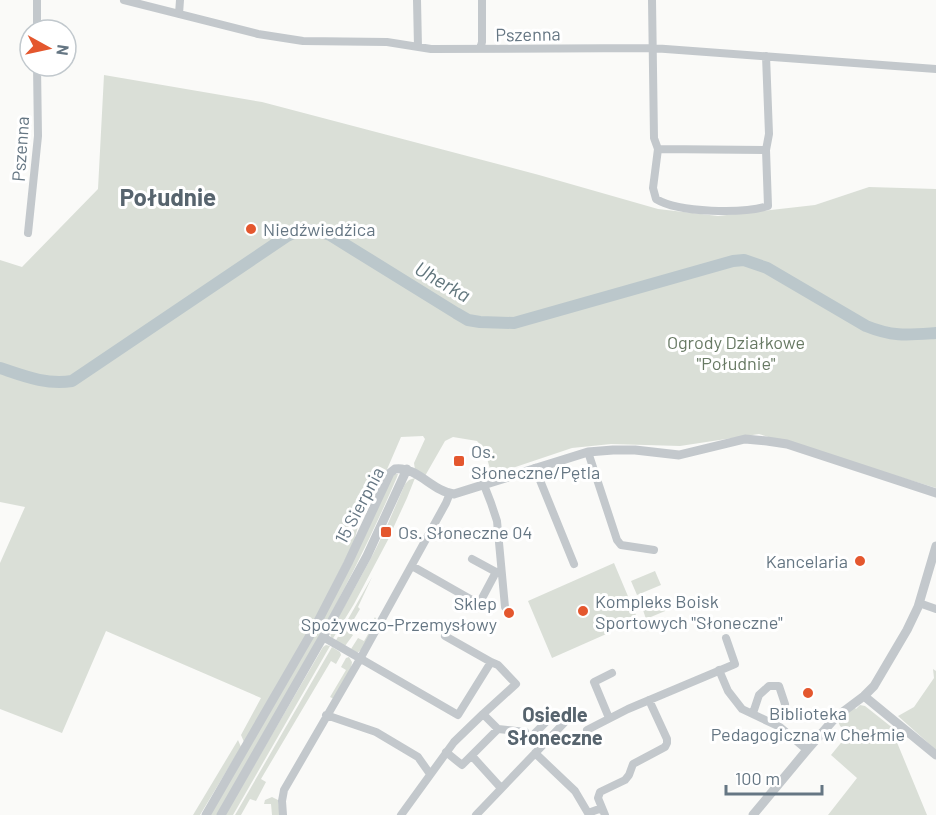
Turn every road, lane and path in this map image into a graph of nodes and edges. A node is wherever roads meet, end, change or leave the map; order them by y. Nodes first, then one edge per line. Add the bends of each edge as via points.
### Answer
1 (37, 0) edge
2 (124, 0) edge
3 (180, 0) edge
4 (417, 0) edge
5 (482, 0) edge
6 (652, 0) edge
7 (179, 14) junction
8 (37, 18) edge
9 (418, 47) junction
10 (652, 48) junction
11 (480, 49) junction
12 (766, 56) junction
13 (936, 69) edge
14 (37, 78) edge
15 (658, 149) junction
16 (766, 150) junction
17 (28, 233) dead end
18 (588, 452) junction
19 (535, 468) junction
20 (407, 469) junction
21 (484, 485) junction
22 (936, 493) edge
23 (450, 494) junction
24 (936, 546) edge
25 (654, 550) dead end
26 (472, 560) dead end
27 (574, 564) dead end
28 (412, 566) junction
29 (499, 572) junction
30 (919, 603) junction
31 (505, 607) dead end
32 (936, 609) edge
33 (445, 636) dead end
34 (323, 637) junction
35 (726, 638) dead end
36 (360, 659) junction
37 (492, 662) junction
38 (719, 670) junction
39 (612, 673) dead end
40 (864, 696) junction
41 (650, 700) junction
42 (785, 704) dead end
43 (753, 713) junction
44 (483, 714) junction
45 (326, 715) junction
46 (458, 715) junction
47 (609, 718) junction
48 (472, 725) junction
49 (498, 729) junction
50 (587, 730) dead end
51 (525, 732) dead end
52 (535, 733) dead end
53 (807, 750) junction
54 (446, 752) junction
55 (535, 753) junction
56 (936, 755) edge
57 (472, 756) junction
58 (430, 774) junction
59 (501, 788) junction
60 (604, 812) edge
61 (206, 815) edge
62 (221, 815) edge
63 (283, 815) edge
64 (401, 815) edge
65 (476, 815) edge
66 (753, 815) edge

1 - 8 street
2 - 7 street, Pszenna
3 - 7 street
4 - 9 street
5 - 11 street
6 - 10 street
7 - 9 street, Pszenna via 258,34
9 - 11 street, Pszenna
10 - 11 street, Pszenna
10 - 12 street, Pszenna
10 - 15 street via 654,138
12 - 13 street, Pszenna
12 - 16 street
14 - 17 street, Pszenna via 38,136
15 - 16 street
15 - 16 street via 653,188 656,199 665,204 712,211 768,206
18 - 19 street
18 - 22 street via 635,450 679,455 745,439 767,441 787,444
18 - 25 street via 617,540
19 - 21 street
19 - 27 street
20 - 23 street
20 - 34 street, 15 Sierpnia via 367,556
20 - 61 street, 15 Sierpnia via 390,473 320,617
21 - 23 street
21 - 29 street via 496,521
23 - 28 street via 426,532
24 - 30 street
26 - 29 street
28 - 29 street via 479,604
28 - 36 street via 380,617
29 - 31 street
30 - 32 street
30 - 40 street via 874,686
33 - 37 street
34 - 36 street
34 - 62 street, 15 Sierpnia
35 - 38 street via 735,664
36 - 45 street
36 - 46 street
37 - 44 street via 516,684
37 - 46 street
38 - 41 street
38 - 43 street via 742,709
39 - 47 street via 594,682
40 - 53 street via 836,717
40 - 56 street
41 - 47 street
41 - 60 street via 667,743 633,764 625,780 599,793
42 - 43 street via 779,686 769,686 759,695
43 - 53 street via 780,727
44 - 48 street
44 - 49 street
45 - 58 street via 376,732 418,757
45 - 63 street via 284,790
46 - 48 street
47 - 50 street
48 - 54 street
49 - 51 street
49 - 57 street
52 - 55 street via 554,714 564,723
53 - 66 street
54 - 57 street via 462,765
54 - 58 street
55 - 59 street
55 - 60 street via 575,791 588,813
57 - 59 street
58 - 64 street
59 - 65 street

